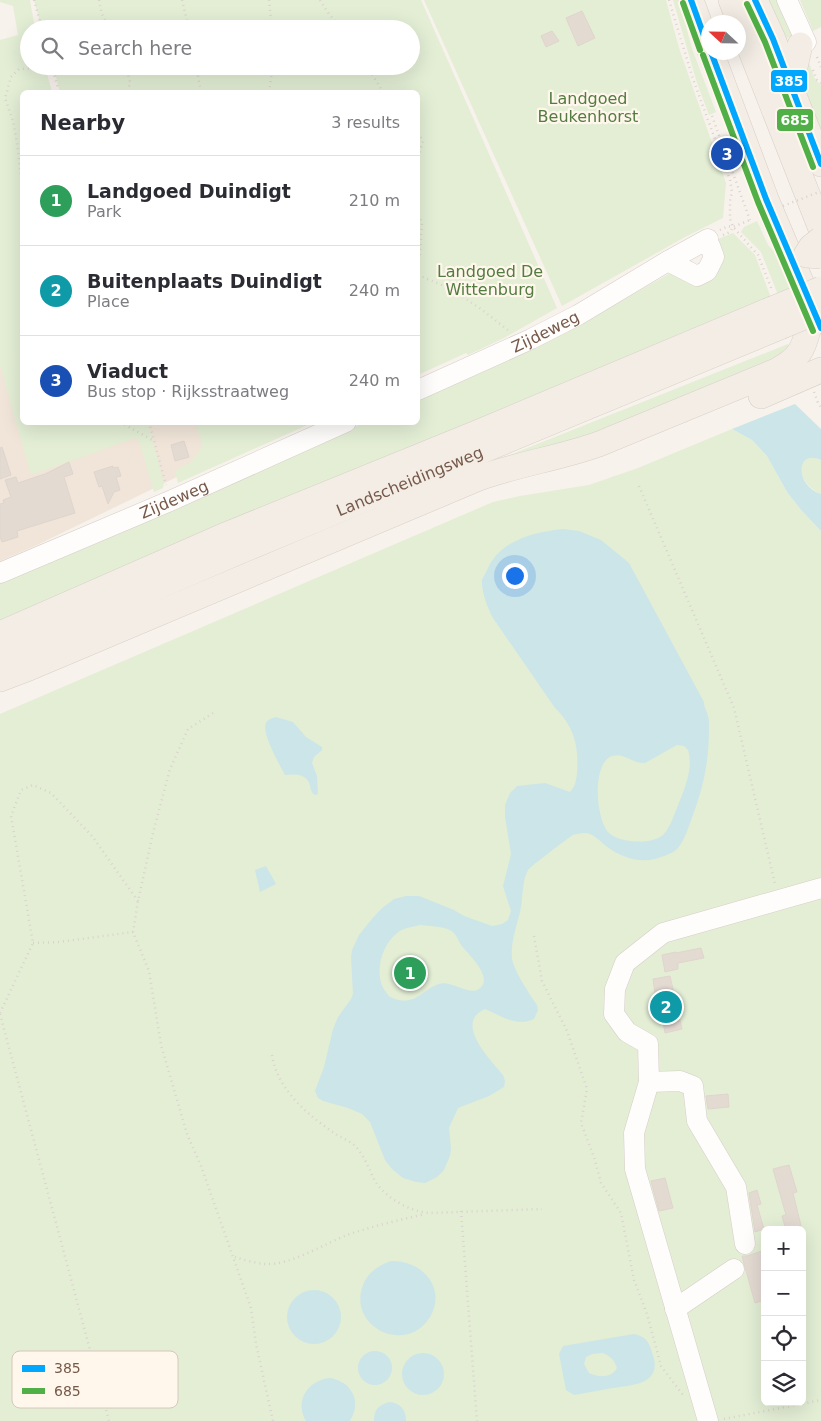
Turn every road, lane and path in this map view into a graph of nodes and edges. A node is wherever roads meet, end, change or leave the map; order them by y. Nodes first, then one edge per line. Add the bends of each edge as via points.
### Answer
1 (34, 0) edge
2 (100, 0) edge
3 (182, 0) edge
4 (269, 0) edge
5 (320, 0) edge
6 (669, 0) edge
7 (691, 0) edge
8 (717, 0) edge
9 (731, 0) edge
10 (755, 0) edge
11 (787, 0) edge
12 (722, 15) edge
13 (40, 20) edge
14 (105, 20) edge
15 (187, 20) edge
16 (271, 20) edge
17 (334, 20) edge
18 (701, 28) edge
19 (774, 39) junction
20 (812, 41) edge
21 (714, 60) edge
22 (740, 60) edge
23 (20, 69) edge
24 (54, 75) edge
25 (128, 75) edge
26 (198, 75) edge
27 (272, 75) edge
28 (373, 75) edge
29 (791, 88) junction
30 (58, 90) edge
31 (128, 90) edge
32 (201, 90) edge
33 (269, 90) edge
34 (382, 90) edge
35 (712, 116) dead end
36 (420, 136) edge
37 (420, 151) edge
38 (821, 164) edge
39 (20, 168) edge
40 (819, 192) dead end
41 (784, 206) dead end
42 (420, 218) edge
43 (750, 220) dead end
44 (733, 227) dead end
45 (810, 249) edge
46 (420, 254) edge
47 (668, 261) junction
48 (420, 276) edge
49 (816, 305) edge
50 (776, 318) junction
51 (524, 343) junction
52 (821, 370) edge
53 (420, 389) edge
54 (125, 425) edge
55 (150, 425) edge
56 (339, 425) edge
57 (154, 441) junction
58 (639, 486) dead end
59 (444, 493) junction
60 (170, 501) junction
61 (0, 573) edge
62 (0, 634) edge
63 (0, 655) edge
64 (29, 668) junction
65 (0, 679) edge
66 (0, 686) edge
67 (213, 714) dead end
68 (821, 888) edge
69 (779, 900) junction
70 (138, 901) junction
71 (133, 932) junction
72 (534, 936) dead end
73 (32, 943) junction
74 (0, 1013) edge
75 (272, 1055) dead end
76 (649, 1082) junction
77 (542, 1208) dead end
78 (462, 1211) junction
79 (429, 1213) junction
80 (745, 1244) dead end
81 (234, 1257) junction
82 (734, 1268) dead end
83 (676, 1309) junction
84 (90, 1351) edge
85 (685, 1400) dead end
86 (821, 1400) edge
87 (106, 1408) edge
88 (109, 1421) edge
89 (274, 1421) edge
90 (477, 1421) edge
91 (708, 1421) edge
92 (715, 1421) edge

1 - 13 path
2 - 14 path
3 - 15 path
4 - 16 path
5 - 17 path
6 - 44 path via 693,79 730,180 730,220
7 - 18 main road
8 - 12 main road
9 - 45 main road
10 - 19 main road
11 - 20 street
19 - 20 main road via 785,44
19 - 29 main road
20 - 29 main road
21 - 45 main road via 766,199
22 - 45 main road
23 - 39 path via 10,78 5,98 13,121
24 - 30 path
25 - 31 path
26 - 32 path
27 - 33 path
28 - 34 path
29 - 38 main road
35 - 43 path
36 - 37 path via 423,141
40 - 41 path, bridge
42 - 46 path
45 - 49 main road
47 - 47 street, Zijdeweg via 705,241 714,257 707,270 697,276
47 - 51 street, Zijdeweg
48 - 51 path via 449,288
49 - 50 main road, Landscheidingsweg, bridge
49 - 59 main road via 805,343 790,364 599,444 503,470
50 - 62 main road, Landscheidingsweg via 479,432 228,534
50 - 63 main road, Landscheidingsweg
51 - 53 street, Zijdeweg
52 - 59 main road via 596,462 574,469 480,483
54 - 57 path
55 - 57 path
56 - 60 street, Zijdeweg
57 - 60 path
58 - 69 path via 734,708
59 - 64 main road
60 - 61 street, Zijdeweg
64 - 65 main road
64 - 66 main road
67 - 70 path via 188,729 170,769
68 - 69 street
69 - 76 street via 663,933 625,963 614,989 614,1014 627,1032 648,1044
70 - 71 path
70 - 73 path via 92,836 51,793 33,785 21,790 11,816
71 - 73 path
71 - 81 path via 149,971 161,1045 187,1134
72 - 85 path via 542,981 567,1031 587,1089 581,1123 601,1183 620,1213 634,1280 661,1366
73 - 74 path
74 - 84 path
75 - 79 path via 287,1092 312,1116 355,1145 378,1184 392,1199 416,1212
76 - 80 street via 680,1081 692,1086 697,1122 736,1187
76 - 83 street via 634,1133 634,1169
77 - 78 path
78 - 79 path
78 - 90 path
79 - 81 path via 381,1224 282,1262 266,1264
81 - 89 path via 252,1308 256,1344
82 - 83 street
83 - 91 street
86 - 92 path
87 - 88 path

